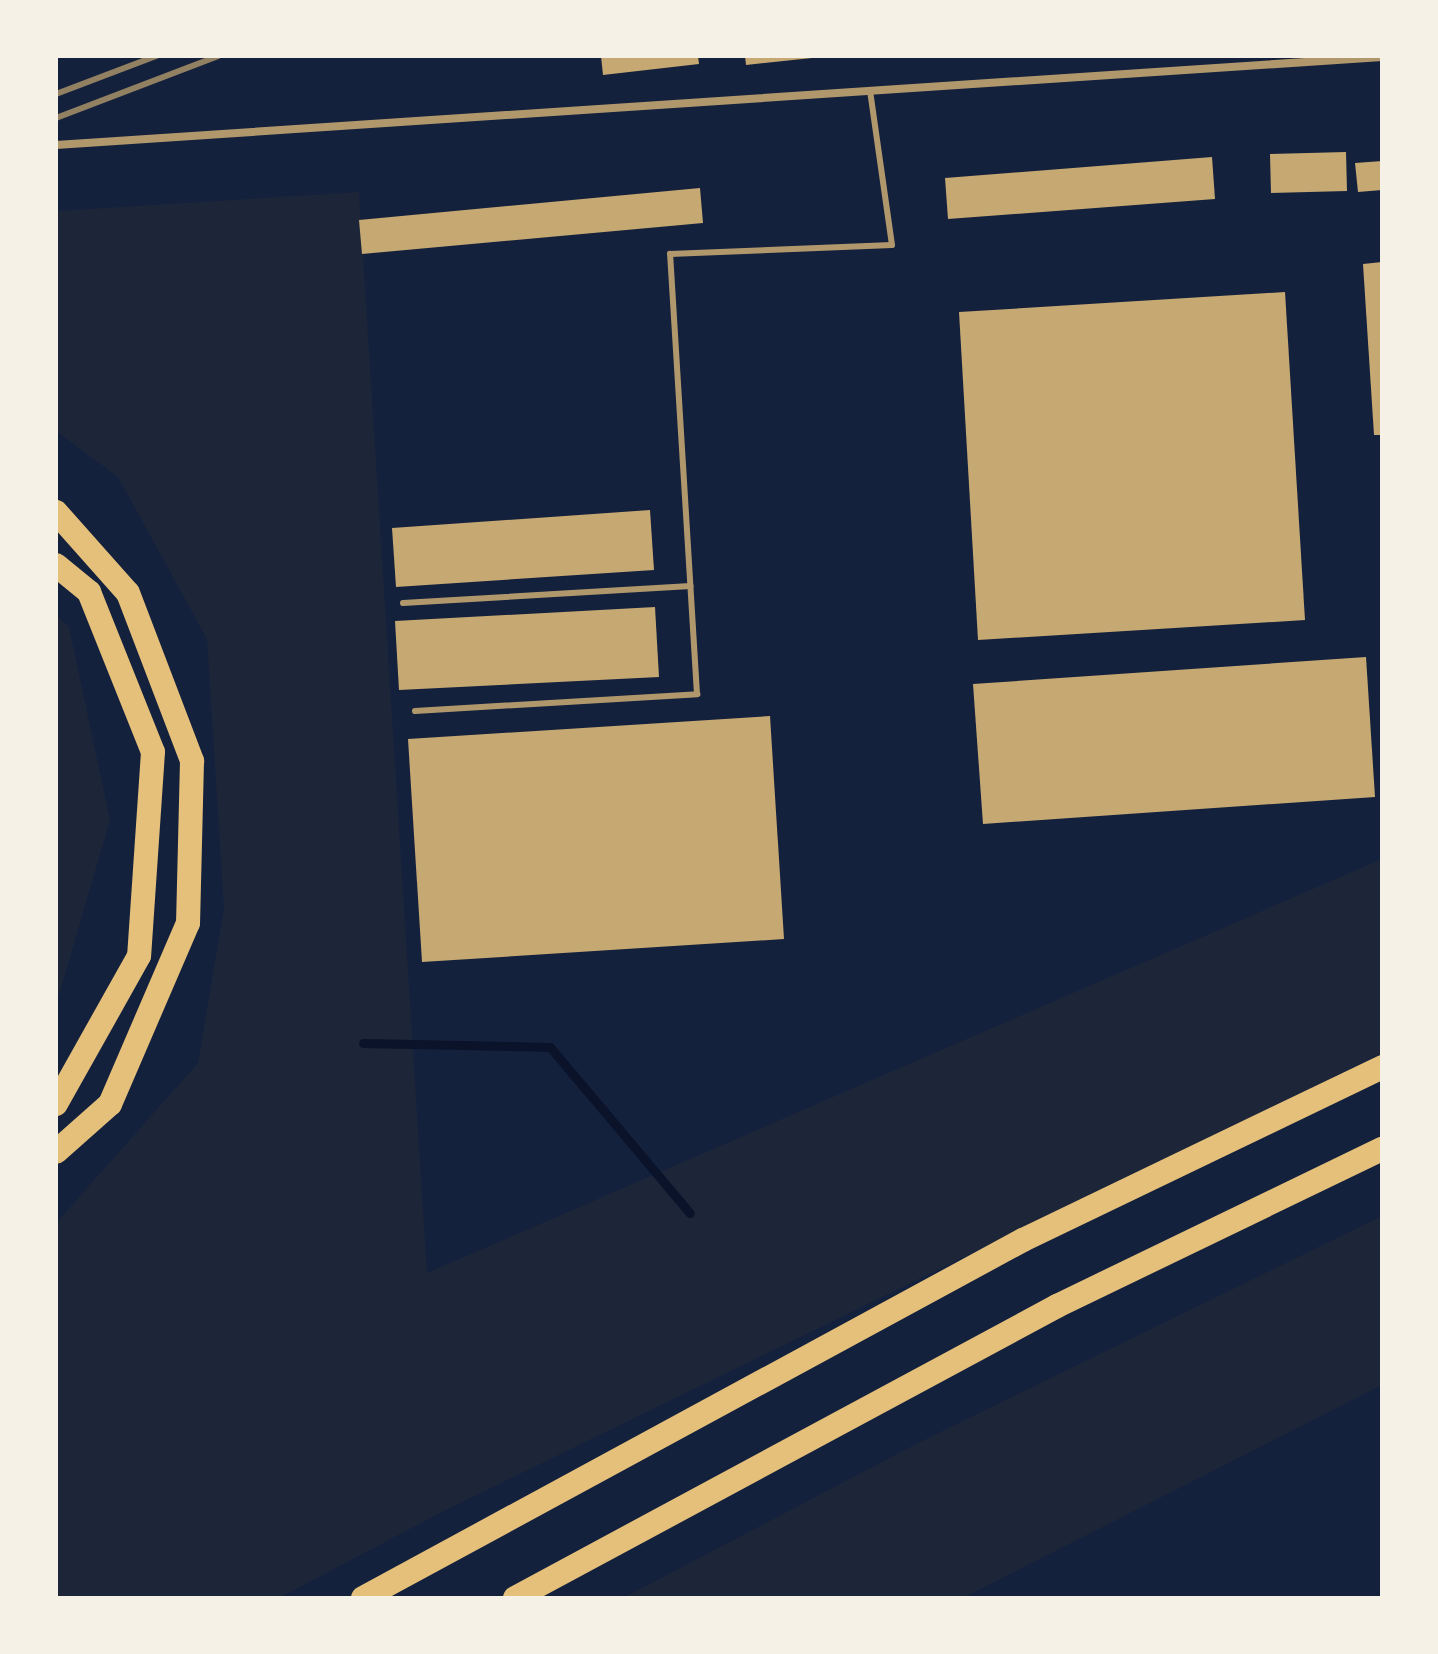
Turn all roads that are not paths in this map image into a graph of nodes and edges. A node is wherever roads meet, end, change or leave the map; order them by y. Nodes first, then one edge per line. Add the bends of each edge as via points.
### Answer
1 (1382, 57) edge
2 (870, 91) junction
3 (56, 145) edge
4 (56, 512) edge
5 (56, 565) edge
6 (690, 586) junction
7 (403, 603) dead end
8 (415, 711) dead end
9 (1382, 1067) edge
10 (56, 1104) edge
11 (1382, 1149) edge
12 (56, 1152) edge
13 (363, 1598) edge
14 (515, 1598) edge

1 - 2 street
2 - 3 street
2 - 6 lane via 892,245 670,254
4 - 12 highway via 128,593 192,761 188,923 110,1104
5 - 10 highway via 89,592 153,752 139,956
6 - 7 lane
6 - 8 lane via 697,694
9 - 13 highway via 1023,1240
11 - 14 highway via 1057,1306

